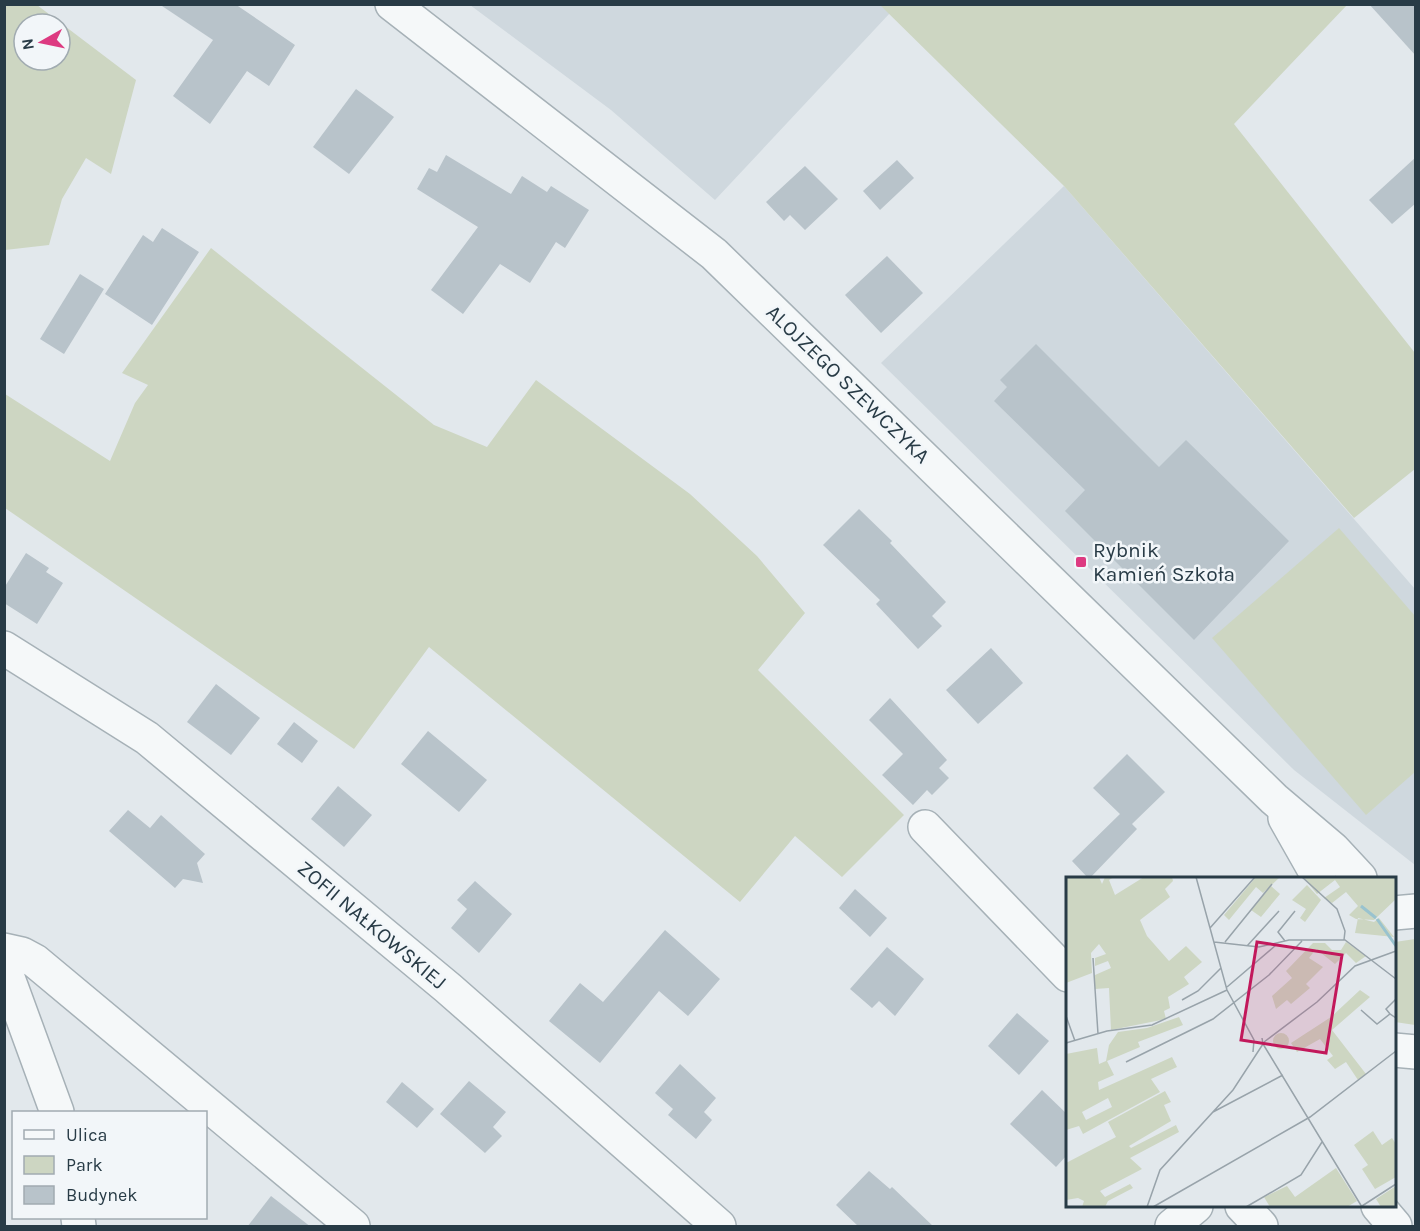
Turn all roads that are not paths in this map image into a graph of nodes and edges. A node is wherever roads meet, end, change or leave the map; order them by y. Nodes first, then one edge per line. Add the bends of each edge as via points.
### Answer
1 (392, 4) edge
2 (4, 648) edge
3 (1274, 799) junction
4 (925, 827) dead end
5 (1318, 877) edge
6 (1358, 877) edge
7 (4, 950) edge
8 (4, 967) edge
9 (1066, 973) edge
10 (1396, 1050) edge
11 (1416, 1052) edge
12 (56, 1111) edge
13 (1195, 1207) edge
14 (1243, 1207) edge
15 (1378, 1207) edge
16 (353, 1227) edge
17 (719, 1227) edge
18 (1172, 1227) edge
19 (1261, 1227) edge
20 (1395, 1227) edge

1 - 3 street, ALOJZEGO SZEWCZYKA via 714,254
2 - 17 street, ZOFII NAŁKOWSKIEJ via 147,738 448,988
3 - 5 street, ALOJZEGO SZEWCZYKA
3 - 6 street, ALOJZEGO SZEWCZYKA via 1333,849
4 - 9 street
7 - 16 street via 35,961
8 - 12 street
10 - 11 street
13 - 18 street
14 - 19 street
15 - 20 street

